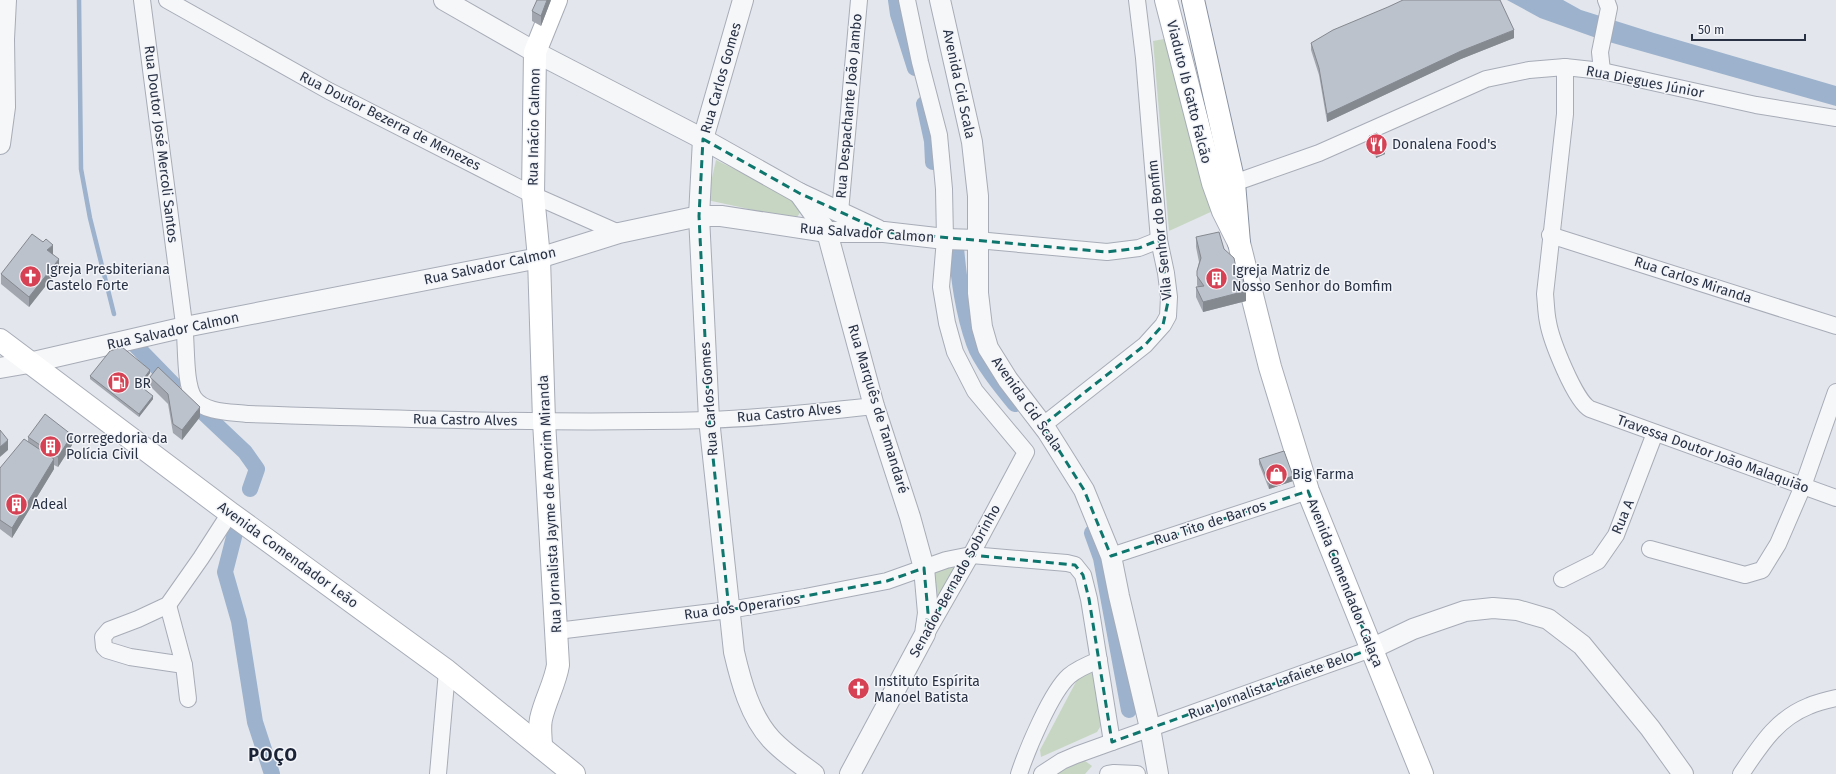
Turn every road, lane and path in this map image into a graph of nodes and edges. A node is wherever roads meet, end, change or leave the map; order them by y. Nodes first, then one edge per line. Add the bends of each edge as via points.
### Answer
1 (6, 0) edge
2 (142, 0) edge
3 (167, 0) edge
4 (444, 0) edge
5 (556, 0) edge
6 (743, 0) edge
7 (859, 0) edge
8 (907, 0) edge
9 (940, 0) edge
10 (1137, 0) edge
11 (1166, 0) edge
12 (1193, 0) edge
13 (1608, 4) edge
14 (2, 37) edge
15 (535, 52) junction
16 (1565, 67) junction
17 (1602, 71) junction
18 (1836, 118) edge
19 (703, 139) junction
20 (0, 144) edge
21 (1223, 183) junction
22 (799, 194) junction
23 (533, 195) junction
24 (840, 212) junction
25 (699, 216) junction
26 (619, 232) junction
27 (827, 232) junction
28 (884, 232) junction
29 (1550, 235) junction
30 (945, 239) junction
31 (977, 240) junction
32 (1159, 240) junction
33 (539, 258) junction
34 (1836, 326) edge
35 (185, 327) junction
36 (0, 340) edge
37 (29, 363) junction
38 (0, 368) edge
39 (189, 384) joint
40 (1836, 392) edge
41 (874, 406) junction
42 (709, 420) junction
43 (544, 421) junction
44 (1042, 426) junction
45 (1655, 433) junction
46 (1026, 452) joint
47 (1803, 486) junction
48 (1308, 491) junction
49 (1836, 498) edge
50 (230, 513) junction
51 (1650, 549) dead end
52 (971, 554) junction
53 (1111, 556) junction
54 (924, 568) junction
55 (1562, 579) dead end
56 (168, 605) junction
57 (729, 610) junction
58 (557, 631) junction
59 (925, 634) junction
60 (1368, 641) junction
61 (1099, 660) junction
62 (184, 665) junction
63 (446, 671) junction
64 (1836, 698) edge
65 (188, 699) dead end
66 (1150, 728) junction
67 (1112, 742) junction
68 (541, 747) junction
69 (566, 771) edge
70 (438, 774) edge
71 (814, 774) edge
72 (850, 774) edge
73 (1019, 774) edge
74 (1042, 774) edge
75 (1108, 774) edge
76 (1137, 774) edge
77 (1158, 774) edge
78 (1422, 774) edge
79 (1683, 774) edge
80 (1740, 774) edge

1 - 14 street
2 - 35 street, Rua Doutor José Mercoli Santos
3 - 23 street, Rua Doutor Bezerra de Menezes via 329,91
4 - 15 street
5 - 15 main road, Rua Inácio Calmon
6 - 19 street, Rua Carlos Gomes
7 - 24 street, Rua Despachante João Jambo
8 - 30 street, Avenida Cid Scala via 939,135
9 - 31 street, Avenida Cid Scala via 972,142 978,196
10 - 32 street, Vila Senhor do Bonfim
11 - 21 main road, Viaduto Ib Gatto Falcão
12 - 21 main road
13 - 17 street via 1600,52
14 - 20 street via 5,107
15 - 19 street
15 - 23 main road, Rua Inácio Calmon
16 - 17 street, Rua Diegues Júnior
16 - 21 street, Rua Diegues Júnior via 1529,70 1486,79 1319,153
16 - 29 street via 1565,114
17 - 18 street, Rua Diegues Júnior via 1756,105
19 - 22 street
19 - 25 street, Rua Carlos Gomes
21 - 48 main road, Avenida Comendador Calaça via 1270,367
22 - 24 street
22 - 27 street, Rua Marquês de Tamandaré
23 - 26 street, Rua Doutor Bezerra de Menezes
23 - 33 main road, Rua Inácio Calmon
24 - 28 street
25 - 26 street, Rua Salvador Calmon
25 - 27 street, Rua Salvador Calmon via 720,216
25 - 42 street, Rua Carlos Gomes
26 - 33 street, Rua Salvador Calmon
27 - 28 street, Rua Salvador Calmon
27 - 41 street, Rua Marquês de Tamandaré
28 - 30 street, Rua Salvador Calmon
29 - 34 street, Rua Carlos Miranda
29 - 45 street, Travessa Doutor João Malaquião via 1545,294 1547,321 1553,342 1581,402 1590,409
30 - 31 street, Rua Salvador Calmon
30 - 46 street, Avenida Cid Scala via 941,287 946,323 955,352 975,391
31 - 32 street via 1107,252 1140,248
31 - 44 street, Avenida Cid Scala via 978,293 982,327 988,348
32 - 44 street, Vila Senhor do Bonfim via 1169,297 1168,316 1163,326 1146,344
33 - 35 street, Rua Salvador Calmon
33 - 43 main road, Rua Jornalista Jayme de Amorim Miranda
35 - 37 street, Rua Salvador Calmon
35 - 39 street, Rua Doutor José Mercoli Santos
36 - 37 main road, Avenida Comendador Leão
37 - 38 street, Rua Salvador Calmon
37 - 50 main road, Avenida Comendador Leão
39 - 43 street, Rua Castro Alves via 194,398 200,404 247,414
40 - 47 street
41 - 42 street, Rua Castro Alves
41 - 54 street, Rua Marquês de Tamandaré
42 - 43 street, Rua Castro Alves
42 - 57 street, Rua Carlos Gomes
43 - 58 main road, Rua Jornalista Jayme de Amorim Miranda
44 - 53 street, Avenida Cid Scala via 1084,490
45 - 47 street, Travessa Doutor João Malaquião
45 - 55 street, Rua A via 1616,536 1598,561
46 - 52 street, Senador Bernado Sobrinho
47 - 49 street, Travessa Doutor João Malaquião
47 - 51 street via 1778,544 1762,570 1745,575
48 - 53 street, Rua Tito de Barros
48 - 60 main road, Avenida Comendador Calaça
50 - 56 street
50 - 63 main road, Avenida Comendador Leão
52 - 54 street
52 - 59 street, Senador Bernado Sobrinho
52 - 61 street via 1075,565 1084,575
53 - 66 street, Avenida Cid Scala via 1118,596
54 - 57 street, Rua dos Operarios via 888,581
54 - 59 street, Rua Marquês de Tamandaré via 928,613
56 - 62 street
56 - 62 street via 109,630 103,636 102,643 107,650 123,655
57 - 58 street, Rua dos Operarios
57 - 71 street, Rua Carlos Gomes via 740,678 759,722 775,743
58 - 68 main road, Rua Jornalista Jayme de Amorim Miranda via 556,680 541,721
59 - 72 street, Senador Bernado Sobrinho
60 - 66 street, Rua Jornalista Lafaiete Belo
60 - 78 main road, Avenida Comendador Calaça
60 - 79 street, Rua Jornalista Lafaiete Belo via 1466,611 1493,608 1517,610 1548,619 1582,645 1650,728
61 - 67 street
61 - 73 street via 1069,676 1056,692
62 - 65 street
63 - 68 main road, Avenida Comendador Leão
63 - 70 street
64 - 80 street via 1809,705 1789,716 1773,729
66 - 67 street, Rua Jornalista Lafaiete Belo
66 - 77 street, Avenida Cid Scala
67 - 74 street, Rua Jornalista Lafaiete Belo via 1076,754
68 - 69 main road, Avenida Comendador Leão
75 - 76 street

